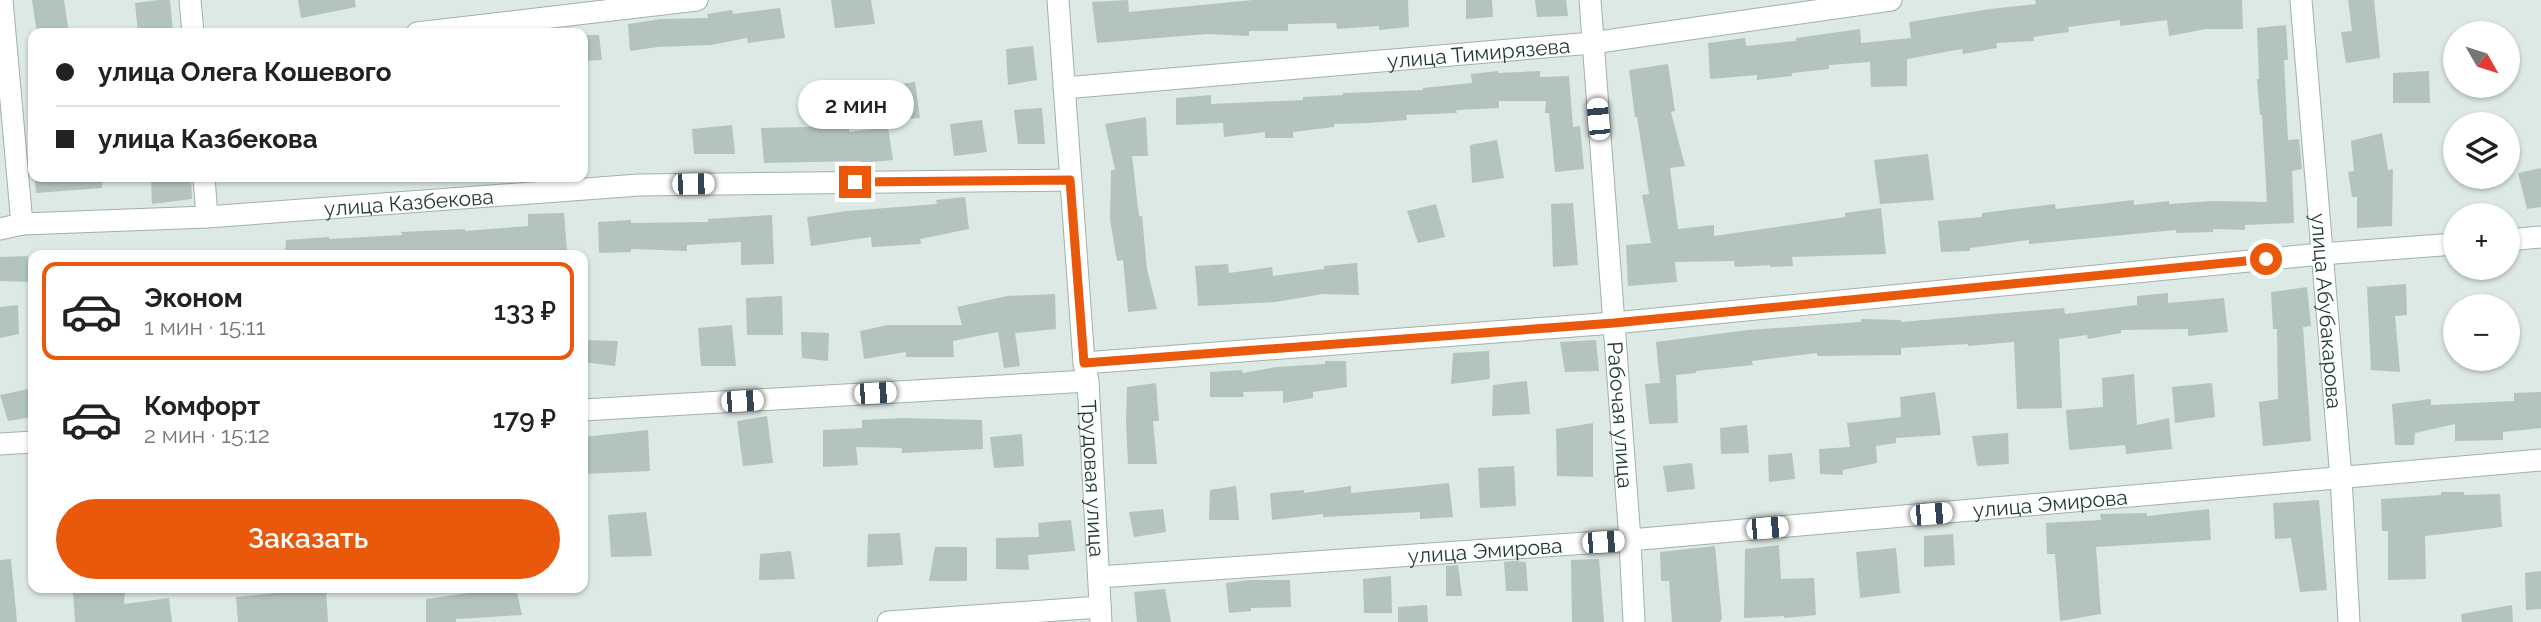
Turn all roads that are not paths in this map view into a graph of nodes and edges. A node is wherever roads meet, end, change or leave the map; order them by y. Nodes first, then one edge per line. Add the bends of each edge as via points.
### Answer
1 (2, 0) edge
2 (190, 0) edge
3 (697, 0) edge
4 (1058, 0) edge
5 (1590, 0) edge
6 (1891, 0) edge
7 (2301, 0) edge
8 (193, 28) edge
9 (459, 28) edge
10 (1592, 43) junction
11 (1063, 88) junction
12 (1070, 180) junction
13 (205, 182) edge
14 (208, 217) junction
15 (22, 224) junction
16 (0, 229) edge
17 (2541, 237) edge
18 (2520, 239) edge
19 (2443, 245) edge
20 (2321, 254) junction
21 (1614, 323) junction
22 (1086, 372) junction
23 (588, 410) edge
24 (28, 442) edge
25 (0, 444) edge
26 (2541, 460) edge
27 (2341, 478) junction
28 (1630, 540) junction
29 (1098, 577) junction
30 (1100, 614) edge
31 (888, 622) edge
32 (1634, 622) edge
33 (2349, 622) edge

1 - 15 street
2 - 8 street
3 - 9 street
4 - 11 street, Трудовая улица
5 - 10 street, Рабочая улица
6 - 10 street, улица Тимирязева
7 - 20 street, улица Абубакарова
10 - 11 street, улица Тимирязева
10 - 21 street, Рабочая улица
11 - 12 street, Трудовая улица
12 - 14 street, улица Казбекова via 639,185
12 - 22 street, Трудовая улица
13 - 14 street
14 - 15 street, улица Казбекова
15 - 16 street, улица Казбекова
17 - 18 street
19 - 20 street
20 - 21 street
20 - 27 street, улица Абубакарова
21 - 22 street
21 - 28 street, Рабочая улица
22 - 23 street
22 - 29 street, Трудовая улица
24 - 25 street
26 - 27 street, улица Эмирова
27 - 28 street, улица Эмирова
27 - 33 street, улица Абубакарова
28 - 29 street, улица Эмирова
28 - 32 street, Рабочая улица
29 - 30 street, Трудовая улица
30 - 31 street

